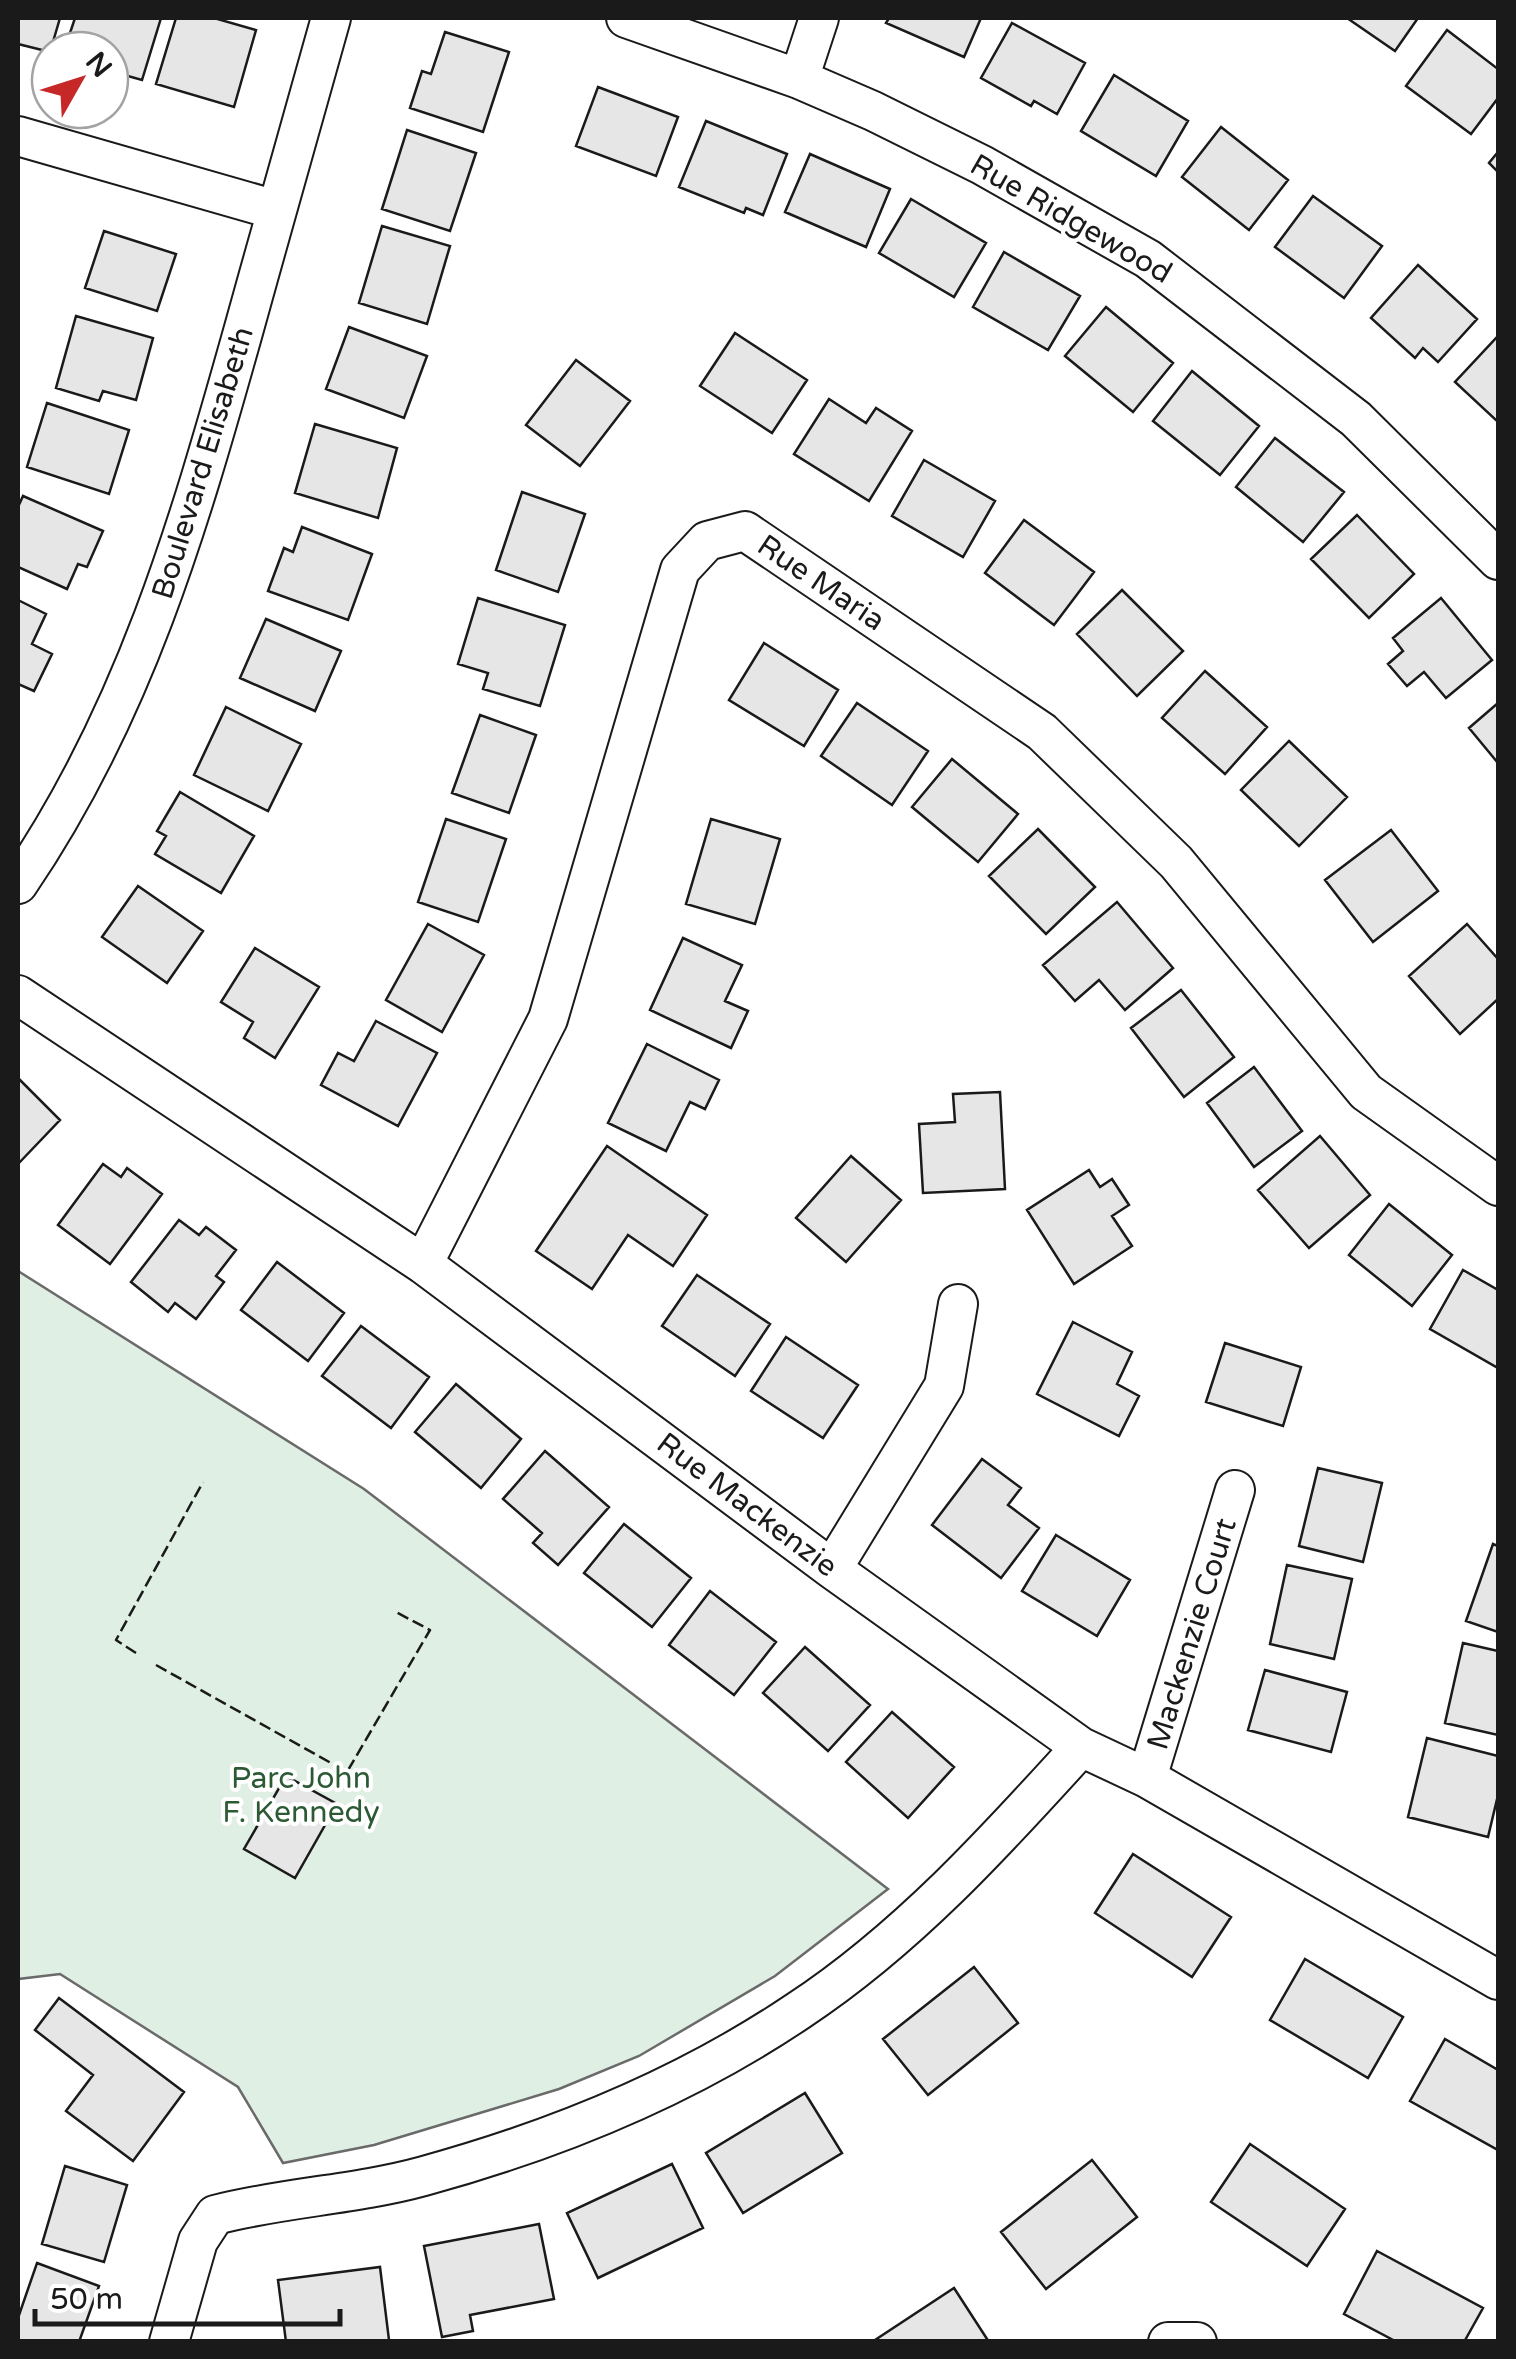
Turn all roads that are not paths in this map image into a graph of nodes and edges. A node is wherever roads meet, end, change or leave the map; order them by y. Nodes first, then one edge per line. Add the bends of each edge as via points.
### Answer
1 (332, 18) edge
2 (626, 18) edge
3 (819, 18) edge
4 (799, 79) junction
5 (18, 136) edge
6 (276, 210) junction
7 (1498, 560) edge
8 (18, 884) edge
9 (18, 995) edge
10 (1498, 1186) edge
11 (423, 1264) junction
12 (958, 1304) dead end
13 (1235, 1490) dead end
14 (832, 1569) junction
15 (1081, 1746) junction
16 (1147, 1778) junction
17 (1498, 1980) edge
18 (169, 2342) edge
19 (1168, 2342) edge
20 (1197, 2342) edge

1 - 6 street, Boulevard Elisabeth
2 - 4 street, Rue Ridgewood
3 - 4 street
4 - 7 street, Rue Ridgewood via 938,143 1148,258 1356,419
5 - 6 street
6 - 8 street, Boulevard Elisabeth via 160,608 108,730
9 - 11 street, Rue Mackenzie
10 - 11 street, Rue Maria via 1366,1092 1176,862 1042,732 745,532 707,541 680,570 548,1019
11 - 14 street, Rue Mackenzie
12 - 14 street via 944,1386
13 - 16 street, Mackenzie Court
14 - 15 street, Rue Mackenzie
15 - 16 street, Rue Mackenzie
15 - 18 street via 996,1841 870,1956 800,2010 717,2060 527,2146 362,2192 215,2215 198,2241
16 - 17 street, Rue Mackenzie
19 - 20 street

